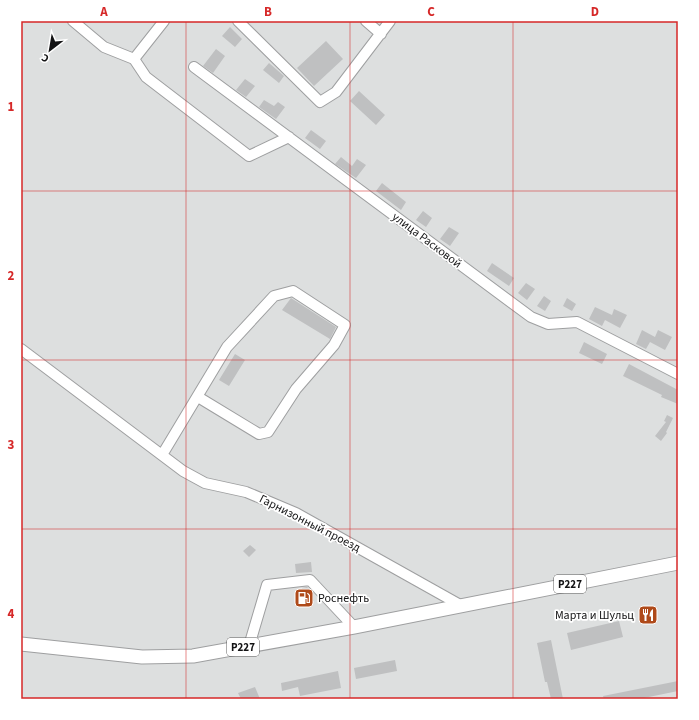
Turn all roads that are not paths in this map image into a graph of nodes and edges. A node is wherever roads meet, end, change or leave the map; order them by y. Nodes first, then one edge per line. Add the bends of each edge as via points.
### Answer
1 (73, 21) edge
2 (164, 21) edge
3 (238, 21) edge
4 (366, 21) edge
5 (390, 21) edge
6 (381, 34) junction
7 (134, 59) junction
8 (194, 67) dead end
9 (289, 137) junction
10 (21, 349) edge
11 (678, 374) edge
12 (198, 397) junction
13 (162, 456) junction
14 (678, 563) edge
15 (462, 606) junction
16 (354, 627) junction
17 (21, 644) edge
18 (249, 646) junction

1 - 7 street via 104,46
2 - 7 street
3 - 6 street via 320,102 336,92
4 - 6 street
5 - 6 street
7 - 9 street via 146,77 249,156
8 - 9 street, улица Расковой
9 - 11 street, улица Расковой via 531,317 548,324 577,322
10 - 13 street, Гарнизонный проезд
12 - 12 street via 227,347 274,296 293,291 345,325 334,345 296,389 268,432 260,434
12 - 13 street
13 - 15 street, Гарнизонный проезд via 205,483 246,492 296,513
14 - 15 main road, Р227
15 - 16 main road, Р227
16 - 18 main road, Р227
16 - 18 street via 310,580 267,585
17 - 18 main road, Р227 via 142,656 193,656

